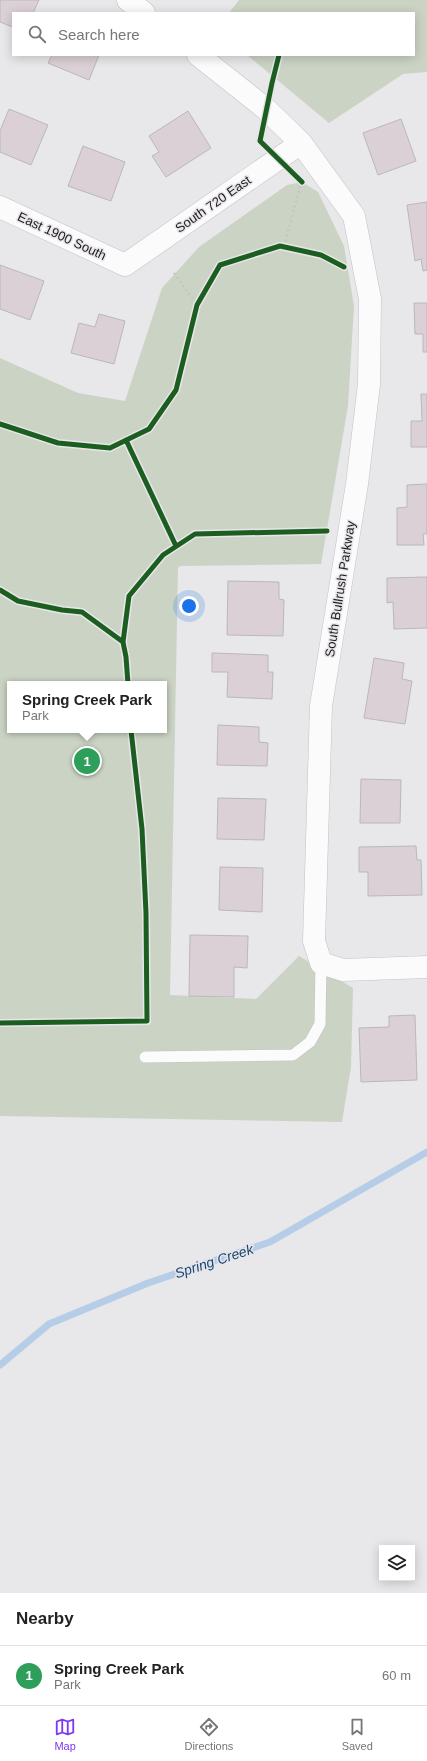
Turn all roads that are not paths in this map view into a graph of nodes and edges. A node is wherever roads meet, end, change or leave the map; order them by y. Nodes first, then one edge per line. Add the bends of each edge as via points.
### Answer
1 (128, 0) edge
2 (143, 12) edge
3 (199, 56) edge
4 (301, 143) junction
5 (0, 207) edge
6 (125, 265) joint
7 (321, 963) junction
8 (427, 967) edge
9 (145, 1057) dead end

1 - 2 street
3 - 4 street via 266,109
4 - 6 street, South 720 East
4 - 7 street, South Bullrush Parkway via 354,216 370,299 369,384 357,484 321,706 314,941
5 - 6 street, East 1900 South
7 - 8 street via 343,970
7 - 9 lane via 320,1024 310,1042 293,1055

